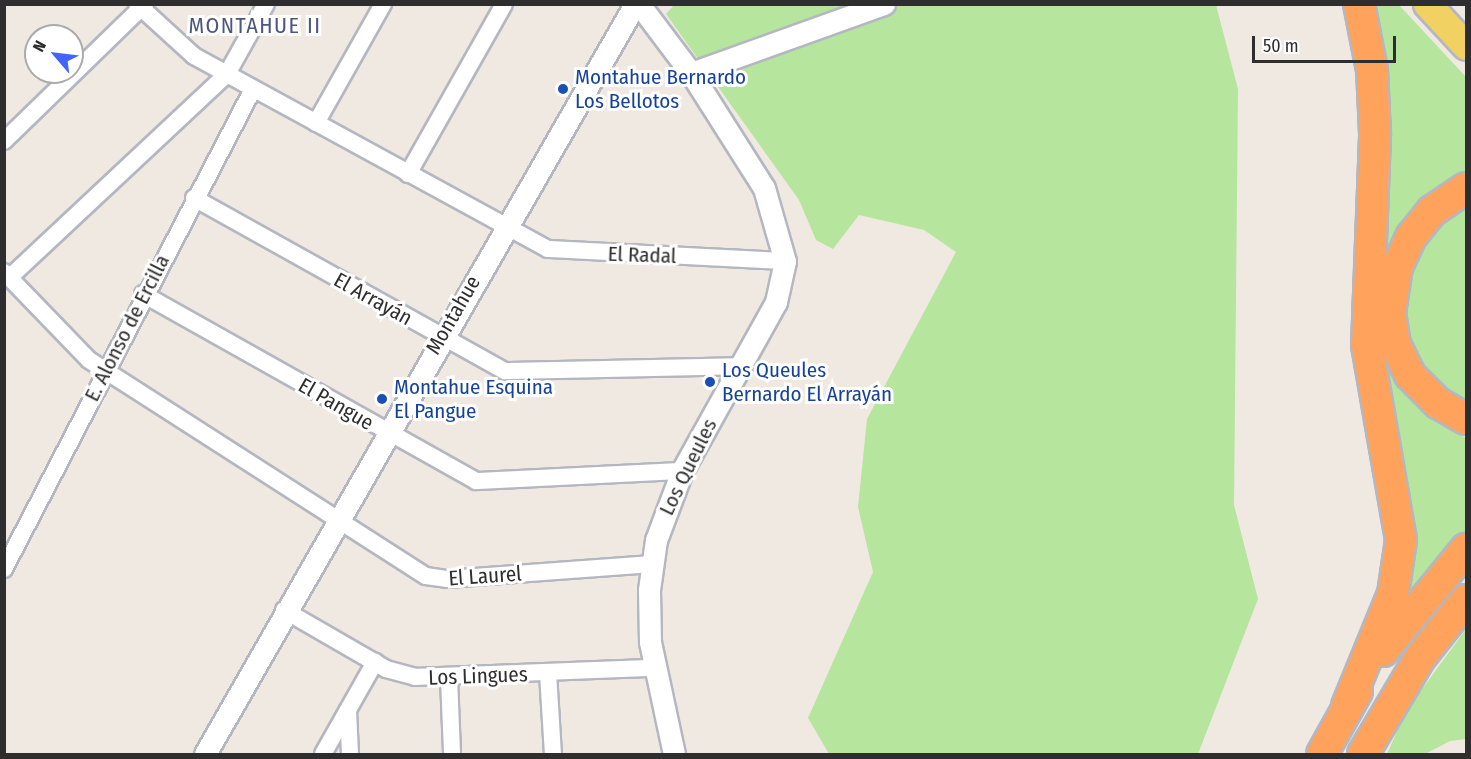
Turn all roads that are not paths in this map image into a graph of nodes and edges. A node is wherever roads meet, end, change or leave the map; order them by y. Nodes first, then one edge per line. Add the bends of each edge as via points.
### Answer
1 (266, 4) edge
2 (383, 4) edge
3 (504, 4) edge
4 (637, 4) edge
5 (884, 4) edge
6 (1359, 4) edge
7 (1427, 4) edge
8 (141, 6) edge
9 (1467, 46) edge
10 (691, 73) junction
11 (227, 74) junction
12 (253, 89) junction
13 (316, 123) junction
14 (4, 141) edge
15 (408, 174) junction
16 (1467, 188) edge
17 (194, 198) junction
18 (504, 228) junction
19 (785, 261) junction
20 (7, 274) edge
21 (143, 294) junction
22 (441, 337) junction
23 (741, 366) junction
24 (105, 370) junction
25 (1467, 419) edge
26 (386, 432) junction
27 (682, 471) junction
28 (337, 517) junction
29 (1467, 549) edge
30 (651, 564) junction
31 (4, 569) edge
32 (1467, 600) edge
33 (284, 610) junction
34 (375, 662) junction
35 (654, 668) junction
36 (548, 673) junction
37 (449, 678) junction
38 (1347, 706) junction
39 (348, 710) junction
40 (205, 754) edge
41 (323, 754) edge
42 (350, 754) edge
43 (452, 754) edge
44 (553, 754) edge
45 (674, 754) edge
46 (1322, 754) edge
47 (1363, 754) edge

1 - 11 street
2 - 13 street
3 - 15 street
4 - 10 street, Montahue
4 - 18 street, Montahue
5 - 10 street
6 - 38 highway via 1372,70 1375,134 1367,345 1401,540 1393,594
7 - 9 main road
8 - 11 street, El Radal via 180,47
8 - 14 street
10 - 19 street, Los Queules via 764,188
11 - 12 street, El Radal
11 - 20 street
12 - 13 street, El Radal
12 - 17 street, E. Alonso de Ercilla
13 - 15 street, El Radal
15 - 18 street, El Radal
16 - 25 highway via 1432,211 1411,237 1393,282 1390,313 1395,344 1410,375 1433,399
17 - 21 street, E. Alonso de Ercilla
17 - 22 street, El Arrayán
18 - 19 street, El Radal via 558,251
18 - 22 street, Montahue
19 - 23 street, Los Queules via 776,302
20 - 24 street, El Laurel via 76,349
21 - 24 street, E. Alonso de Ercilla
21 - 26 street, El Pangue
22 - 23 street, El Arrayán via 514,372
22 - 26 street, Montahue
23 - 27 street, Los Queules
24 - 28 street, El Laurel
24 - 31 street, E. Alonso de Ercilla
26 - 27 street, El Pangue via 468,478 487,483
26 - 28 street, Montahue
27 - 30 street, Los Queules
28 - 30 street, El Laurel via 419,572 440,579
28 - 33 street, Montahue
29 - 38 highway via 1399,629
30 - 35 street, Los Queules via 648,616
32 - 47 highway via 1420,658
33 - 34 street, Los Lingues
33 - 40 street, Montahue
34 - 37 street, Los Lingues via 415,677
34 - 39 street
35 - 36 street, Los Lingues
35 - 45 street, Los Queules
36 - 37 street, Los Lingues
36 - 44 street
37 - 43 street
38 - 46 highway
39 - 41 street
39 - 42 street

